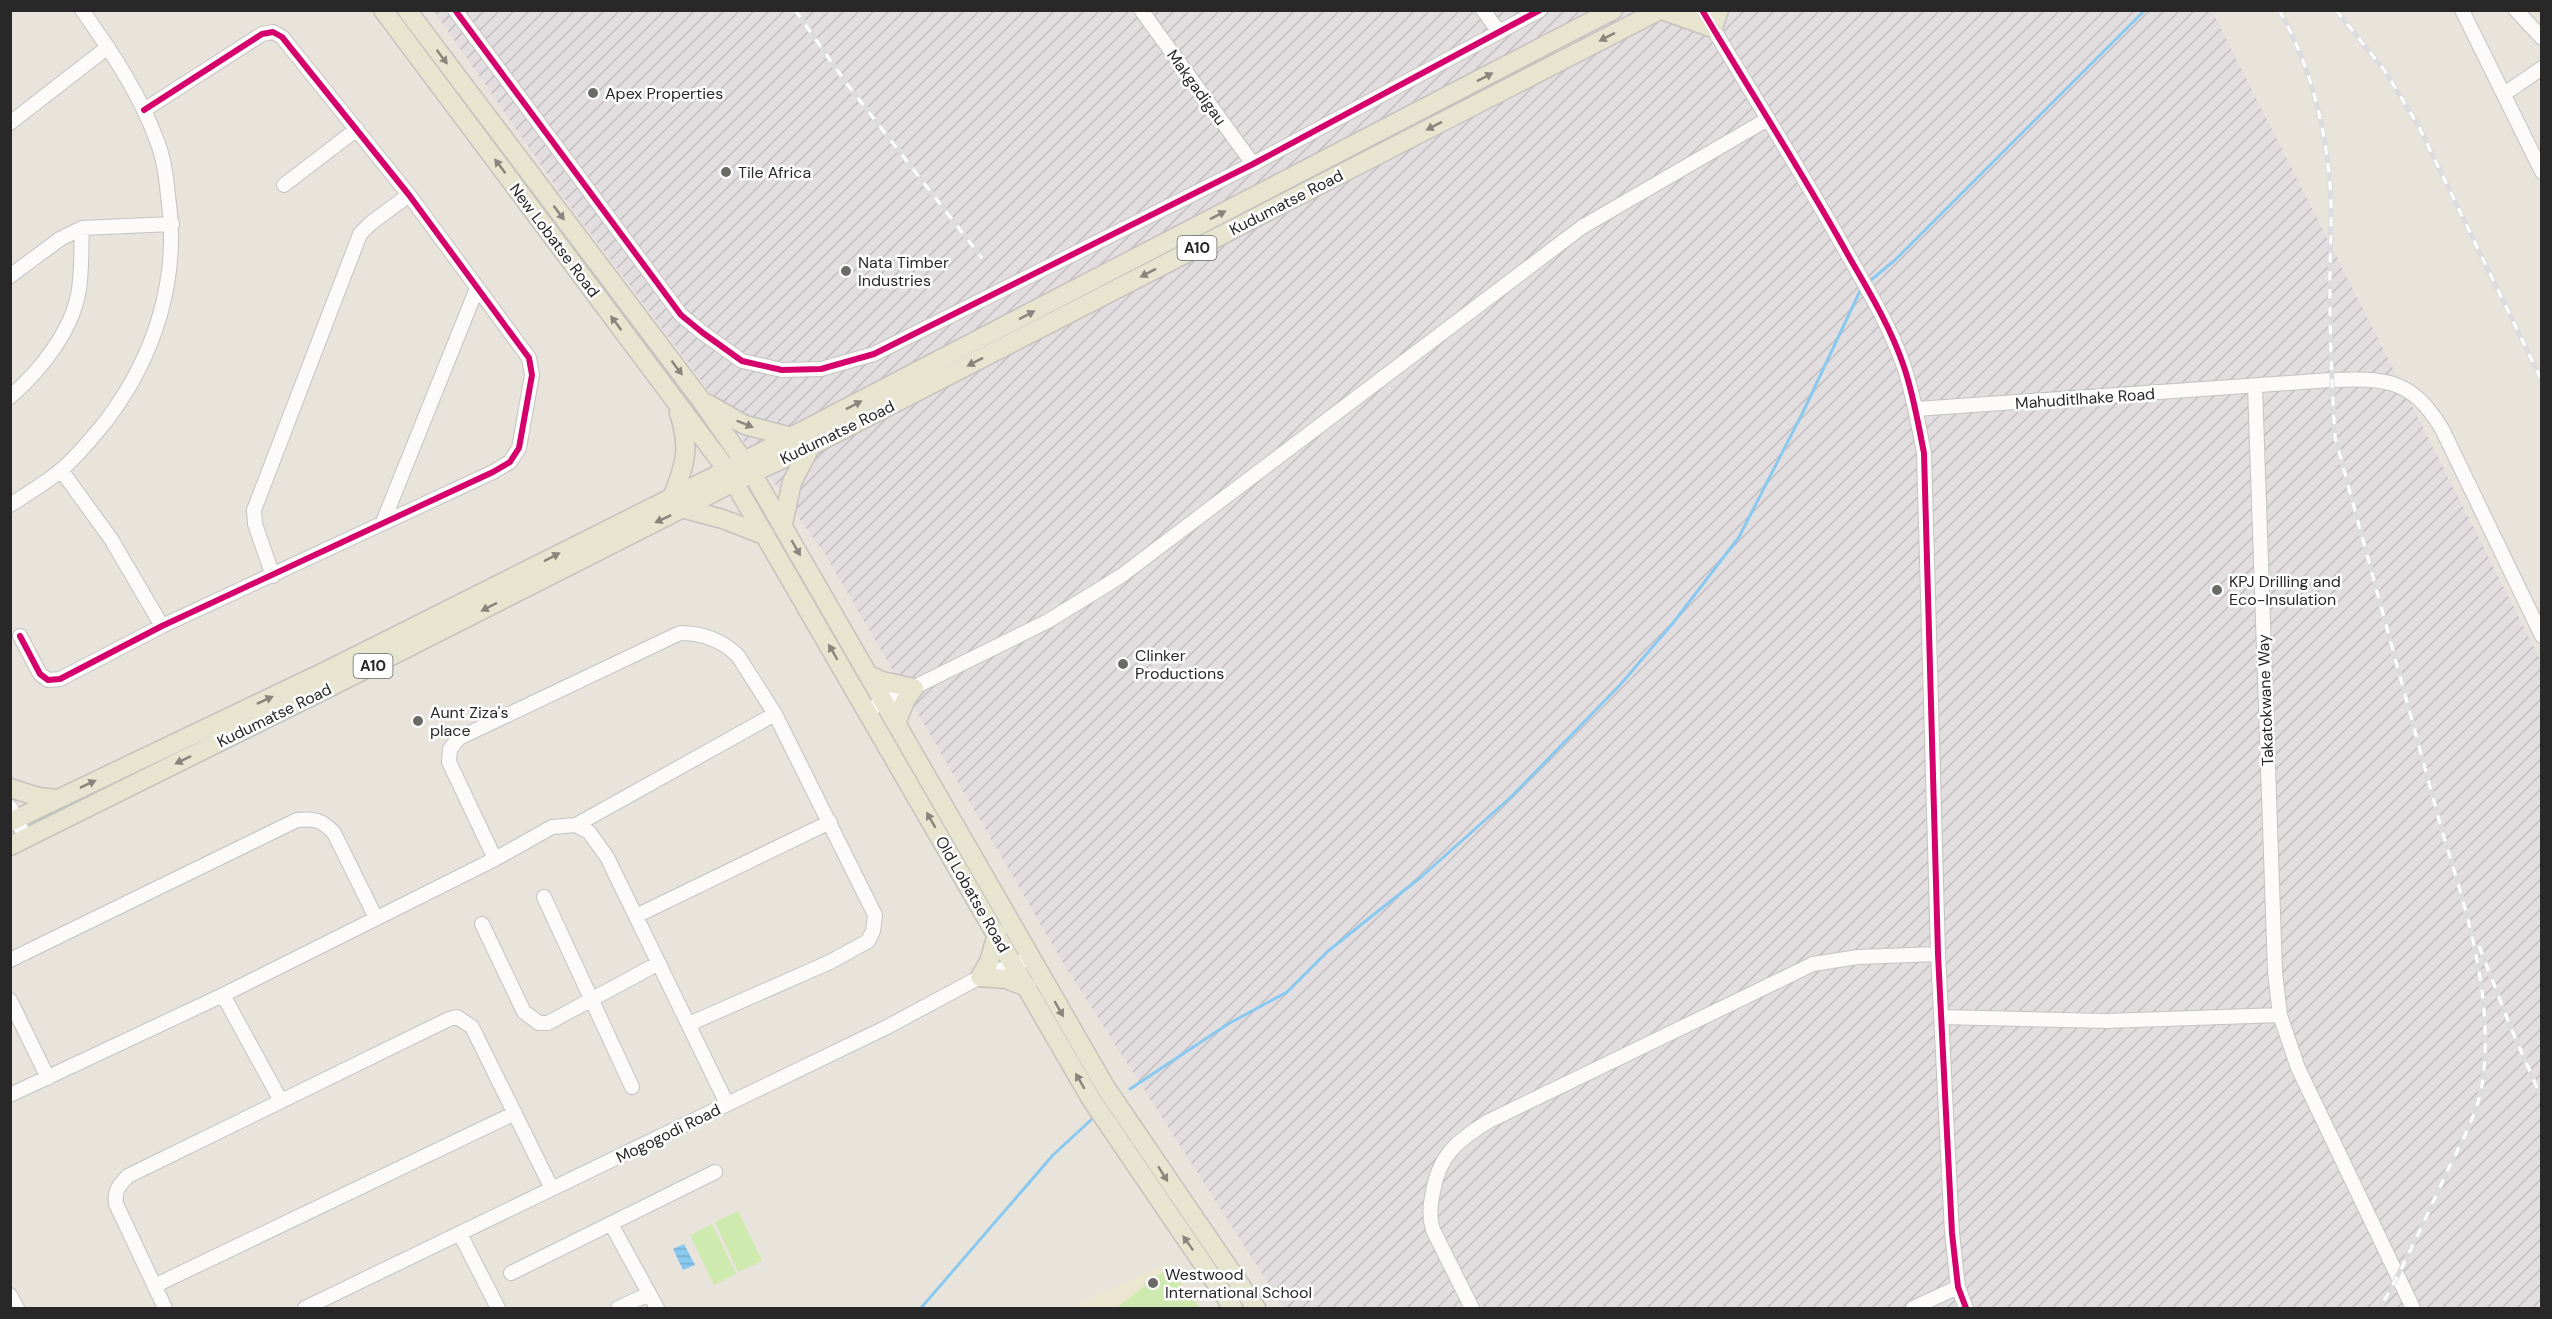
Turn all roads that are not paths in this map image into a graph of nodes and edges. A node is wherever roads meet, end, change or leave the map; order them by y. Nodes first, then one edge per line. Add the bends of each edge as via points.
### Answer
1 (82, 10) edge
2 (383, 10) edge
3 (407, 10) edge
4 (455, 10) edge
5 (1140, 10) edge
6 (1483, 10) edge
7 (1540, 10) edge
8 (1613, 10) edge
9 (1661, 10) edge
10 (1702, 10) edge
11 (1719, 10) edge
12 (2462, 10) edge
13 (2516, 10) edge
14 (1713, 28) junction
15 (1499, 32) junction
16 (2541, 38) edge
17 (108, 47) junction
18 (2541, 68) edge
19 (2504, 94) junction
20 (144, 110) junction
21 (1768, 119) junction
22 (10, 123) edge
23 (357, 129) junction
24 (1252, 164) junction
25 (2541, 172) edge
26 (284, 185) dead end
27 (409, 195) junction
28 (172, 224) junction
29 (82, 228) junction
30 (10, 276) edge
31 (477, 288) junction
32 (2255, 386) junction
33 (10, 397) edge
34 (701, 400) junction
35 (676, 403) junction
36 (1916, 409) junction
37 (792, 437) junction
38 (811, 446) junction
39 (748, 467) junction
40 (61, 470) junction
41 (731, 477) junction
42 (673, 495) junction
43 (10, 504) edge
44 (686, 509) junction
45 (383, 522) junction
46 (783, 524) junction
47 (766, 536) junction
48 (273, 576) junction
49 (162, 626) junction
50 (20, 636) dead end
51 (2541, 636) edge
52 (868, 675) junction
53 (914, 688) junction
54 (876, 706) junction
55 (775, 714) junction
56 (896, 723) junction
57 (10, 788) edge
58 (56, 799) junction
59 (13, 816) edge
60 (830, 822) junction
61 (576, 825) junction
62 (18, 842) edge
63 (495, 859) junction
64 (544, 897) dead end
65 (636, 916) junction
66 (376, 918) junction
67 (482, 924) dead end
68 (997, 934) junction
69 (1938, 954) junction
70 (10, 960) edge
71 (1022, 962) junction
72 (659, 963) junction
73 (980, 977) junction
74 (1026, 987) junction
75 (223, 994) junction
76 (10, 1000) edge
77 (592, 1000) junction
78 (2280, 1015) junction
79 (1942, 1017) junction
80 (689, 1024) junction
81 (48, 1078) junction
82 (632, 1087) dead end
83 (10, 1095) edge
84 (281, 1101) junction
85 (728, 1104) junction
86 (515, 1113) junction
87 (715, 1172) dead end
88 (552, 1189) junction
89 (611, 1224) junction
90 (460, 1234) junction
91 (511, 1273) dead end
92 (154, 1287) junction
93 (1958, 1287) junction
94 (649, 1294) junction
95 (10, 1295) edge
96 (17, 1308) edge
97 (165, 1308) edge
98 (305, 1308) edge
99 (498, 1308) edge
100 (618, 1308) edge
101 (657, 1308) edge
102 (1233, 1308) edge
103 (1256, 1308) edge
104 (1472, 1308) edge
105 (1913, 1308) edge
106 (1966, 1308) edge
107 (2413, 1308) edge

1 - 17 street
35 -> 2 main road, New Lobatse Road
3 -> 34 main road
4 - 24 street via 681,315 742,361 782,370 821,369 874,354
5 - 24 street, Makgadigau
6 - 15 street
7 - 15 street
37 -> 8 main road, Kudumatse Road / A10
9 - 14 main road
9 -> 38 main road, Kudumatse Road / A10
10 - 14 street
11 - 14 main road
12 - 19 street
13 - 16 street
14 - 21 street
15 - 24 street
17 - 20 street
17 - 22 street
18 - 19 street
19 - 25 street
20 - 23 street via 267,32 282,37
20 - 28 street via 158,143
21 - 36 street via 1888,327
21 - 53 street via 1582,227 1121,576 1048,621
23 - 26 street
23 - 27 street
27 - 31 street
27 - 48 street via 360,234 254,510
28 - 29 street
28 - 40 street via 170,273 151,346 127,394
29 - 30 street via 60,239
29 - 33 street via 79,289 72,315 41,364
31 - 45 street
31 - 45 street via 532,367 519,448 510,462 493,472
32 - 36 street, Mahuditlhake Road
32 - 51 street, Mahuditlhake Road via 2378,380 2415,394 2442,429
32 - 78 street, Takatokwane Way via 2274,965
34 -> 37 main road via 745,425
34 - 39 main road
35 - 41 main road, New Lobatse Road
35 - 42 main road via 687,454
36 - 69 street via 1924,453
37 - 39 main road, Kudumatse Road / A10
38 - 39 main road, Kudumatse Road / A10
38 - 46 main road via 792,482
39 - 41 main road, Kudumatse Road / A10
39 - 46 main road
40 - 43 street
40 - 49 street via 111,539
41 - 42 main road, Kudumatse Road / A10
41 - 44 main road, Kudumatse Road / A10
41 - 47 main road, Old Lobatse Road
58 -> 42 main road, Kudumatse Road / A10 via 326,671
44 - 47 main road via 731,521
44 -> 62 main road, Kudumatse Road / A10
45 - 48 street
46 -> 52 main road
54 -> 47 main road, Old Lobatse Road
48 - 49 street
49 - 50 street via 60,679 48,680 40,674
52 - 53 main road
52 - 54 main road
53 - 54 street
53 - 56 main road
54 - 56 main road
68 -> 54 main road, Old Lobatse Road
55 - 60 street
55 - 61 street
55 - 63 street via 730,648 696,633 680,633 459,738 450,750 449,762
56 - 71 main road
57 - 58 main road
58 - 59 main road, Kudumatse Road / A10
59 - 62 street
60 - 65 street
60 - 80 street via 875,915 868,941 831,962
61 - 63 street via 552,827
61 - 65 street via 589,832 608,857
63 - 66 street
64 - 77 street
65 - 72 street
66 - 70 street via 334,832 314,818 297,819
66 - 75 street
67 - 77 street via 524,1012 531,1019 548,1023
68 - 71 main road, Old Lobatse Road
68 - 73 main road
69 - 79 street
69 - 104 street via 1858,957 1813,964 1463,1136 1445,1157 1435,1178 1429,1216
71 - 73 street, Mogogodi Road
71 - 74 main road, Old Lobatse Road
71 -> 103 main road, Old Lobatse Road
72 - 77 street
72 - 80 street
73 - 74 main road via 1006,979
73 - 85 street, Mogogodi Road
102 -> 74 main road, Old Lobatse Road via 1091,1099
75 - 81 street
75 - 84 street
76 - 81 street
77 - 82 street
78 - 79 street via 2106,1020
78 - 107 street, Takatokwane Way via 2298,1068
79 - 93 street
80 - 85 street
81 - 83 street
84 - 86 street via 457,1017 472,1027
84 - 92 street via 128,1176 118,1186 116,1204
85 - 88 street, Mogogodi Road
86 - 88 street
86 - 92 street
87 - 89 street
88 - 90 street, Mogogodi Road
89 - 91 street
89 - 94 street
90 - 98 street, Mogogodi Road
90 - 99 street
92 - 97 street
93 - 105 street
93 - 106 street
94 - 100 street
94 - 101 street
95 - 96 street

